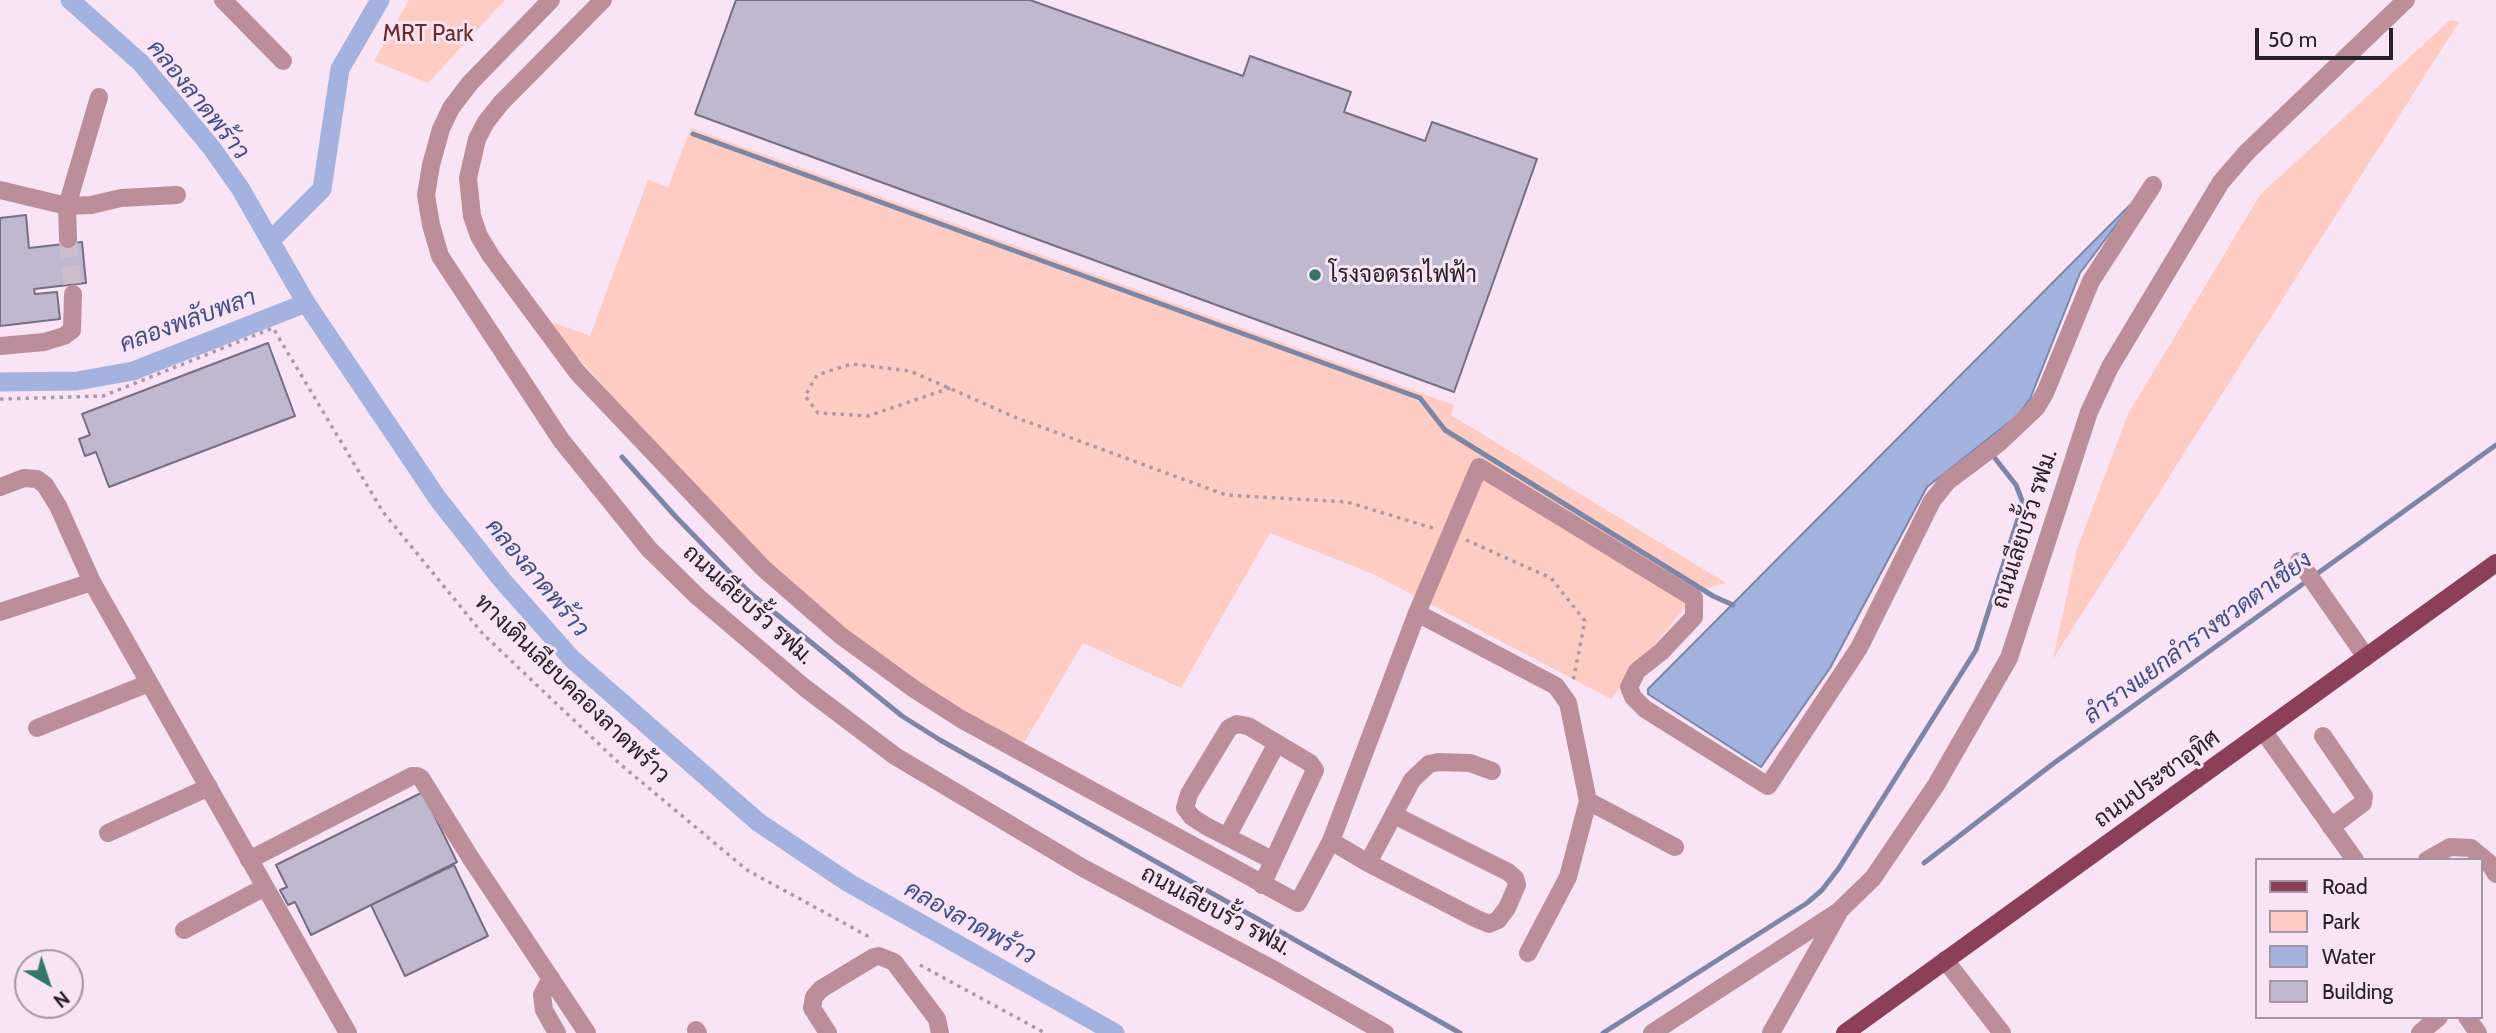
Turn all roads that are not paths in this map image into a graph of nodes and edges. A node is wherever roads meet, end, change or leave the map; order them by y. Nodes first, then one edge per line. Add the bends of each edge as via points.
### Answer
1 (223, 0) edge
2 (551, 0) edge
3 (603, 0) edge
4 (2406, 0) edge
5 (283, 61) dead end
6 (99, 97) dead end
7 (2153, 185) dead end
8 (0, 190) edge
9 (177, 195) dead end
10 (67, 206) junction
11 (68, 239) tunnel mouth
12 (73, 294) tunnel mouth
13 (0, 346) edge
14 (0, 487) edge
15 (2496, 563) edge
16 (2307, 572) dead end
17 (92, 582) junction
18 (0, 612) edge
19 (1417, 613) junction
20 (2366, 657) junction
21 (149, 683) junction
22 (37, 728) dead end
23 (2264, 732) junction
24 (2323, 736) dead end
25 (1277, 743) junction
26 (1492, 771) dead end
27 (209, 787) junction
28 (1588, 801) junction
29 (1394, 815) junction
30 (2332, 827) junction
31 (108, 833) dead end
32 (1227, 837) junction
33 (1331, 841) junction
34 (1675, 847) dead end
35 (2354, 858) edge
36 (2431, 858) edge
37 (249, 860) junction
38 (1272, 860) junction
39 (1367, 863) junction
40 (2496, 874) edge
41 (1262, 885) junction
42 (265, 887) junction
43 (1839, 911) junction
44 (184, 930) dead end
45 (1528, 954) dead end
46 (1945, 960) junction
47 (551, 978) junction
48 (2437, 1019) edge
49 (1997, 1031) edge
50 (348, 1033) edge
51 (557, 1033) edge
52 (587, 1033) edge
53 (828, 1033) edge
54 (940, 1033) edge
55 (1385, 1033) edge
56 (1652, 1033) edge
57 (1771, 1033) edge
58 (1845, 1033) edge
59 (2420, 1033) edge

1 - 5 street
2 - 55 street, ถนนเลียบรั้ว รฟม. via 451,108 431,165 426,195 431,225 440,256 561,440 649,549 805,688 895,755 1083,868
3 - 41 street via 486,122 468,178 479,236 577,372 763,568 840,635 961,719
4 - 43 street, ถนนเลียบรั้ว รฟม. via 2246,152 2221,183 2110,367 2090,412 2008,658 1936,785 1873,878
6 - 10 street
7 - 19 street via 2091,281 2036,408 1948,481 1931,501 1859,648 1768,786 1645,709 1629,687 1637,671 1694,617 1694,598 1479,467
8 - 10 street
9 - 10 street
10 - 11 street
12 - 13 street via 72,330 64,336
14 - 17 street via 24,478 45,485
15 - 20 main road, ถนนประชาอุทิศ
16 - 20 street
17 - 18 street
17 - 21 street
19 - 28 street via 1556,686 1568,704
19 - 33 street
20 - 23 main road, ถนนประชาอุทิศ
21 - 22 street
21 - 27 street
23 - 30 street
23 - 46 main road, ถนนประชาอุทิศ
24 - 30 street via 2364,796 2363,803
25 - 32 street
25 - 32 street via 1248,726 1234,725 1189,794 1187,813
25 - 38 street via 1315,770
26 - 29 street via 1470,763 1429,764 1412,780
27 - 31 street
27 - 37 street
28 - 34 street
28 - 45 street via 1568,877
29 - 39 street
29 - 39 street via 1508,872 1517,885 1507,908 1489,924
30 - 35 street
32 - 38 street
33 - 39 street
33 - 41 street via 1298,902
36 - 40 street via 2450,847 2471,848
37 - 42 street
37 - 47 street via 417,776
38 - 41 street
42 - 44 street
42 - 50 street
43 - 56 street, ถนนเลียบรั้ว รฟม.
43 - 57 street
46 - 49 street
46 - 58 main road, ถนนประชาอุทิศ
47 - 51 street via 542,995 544,1010
47 - 52 street
48 - 59 street
53 - 54 street via 812,1008 814,997 879,956 894,962 937,1019

